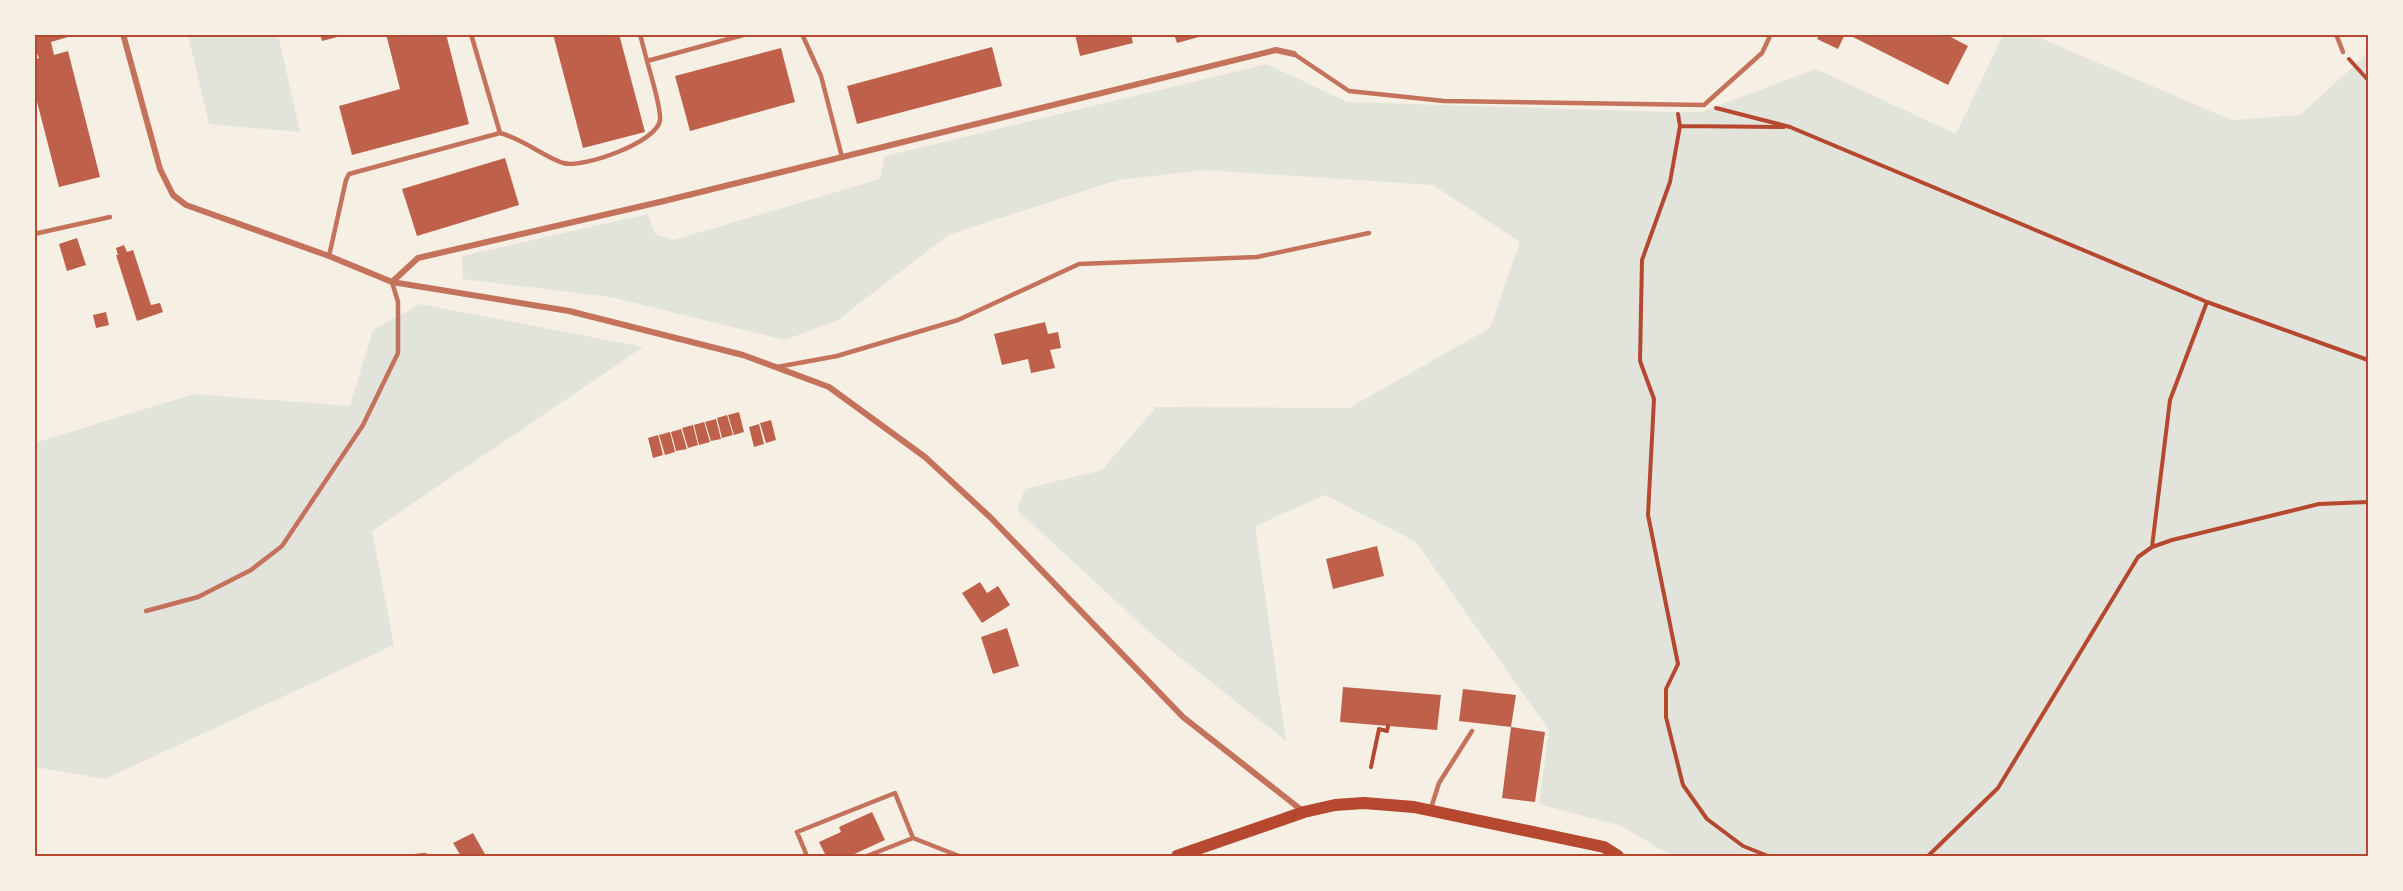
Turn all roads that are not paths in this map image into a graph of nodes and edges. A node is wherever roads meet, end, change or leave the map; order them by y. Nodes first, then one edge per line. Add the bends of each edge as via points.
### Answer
1 (123, 34) edge
2 (471, 34) edge
3 (640, 34) edge
4 (747, 34) edge
5 (802, 34) edge
6 (1771, 34) edge
7 (2337, 34) edge
8 (2343, 52) road end
9 (1294, 54) joint
10 (648, 61) junction
11 (500, 133) junction
12 (842, 157) junction
13 (110, 217) dead end
14 (1370, 233) dead end
15 (34, 234) edge
16 (329, 256) junction
17 (392, 282) junction
18 (777, 367) junction
19 (146, 611) dead end
20 (1472, 731) dead end
21 (1430, 811) junction
22 (1304, 812) junction
23 (913, 838) junction
24 (416, 856) edge
25 (427, 856) edge
26 (807, 856) edge
27 (867, 856) edge
28 (959, 856) edge
29 (1177, 856) edge
30 (1618, 856) edge

1 - 16 street via 160,169 172,195 186,205
2 - 11 lane
3 - 10 lane
4 - 10 lane
5 - 12 lane via 820,76
6 - 9 lane via 1762,53 1704,105 1444,101 1349,91
7 - 8 lane
9 - 12 street via 1276,50
10 - 11 lane via 660,119 648,138 576,165 563,163
11 - 16 lane via 349,174
12 - 17 street via 418,258
13 - 15 lane
14 - 18 lane via 1257,257 1079,264 958,320 837,356
16 - 17 street
17 - 18 street via 569,311
17 - 19 lane via 398,302 398,353 363,425 282,546 251,570 198,597
18 - 22 street via 829,387 925,457 991,518 1183,717
20 - 21 lane via 1439,783
21 - 22 main road via 1364,803
21 - 30 main road via 1604,847
22 - 29 main road
23 - 26 lane via 895,793 797,832
23 - 27 lane
23 - 28 lane
24 - 25 lane

